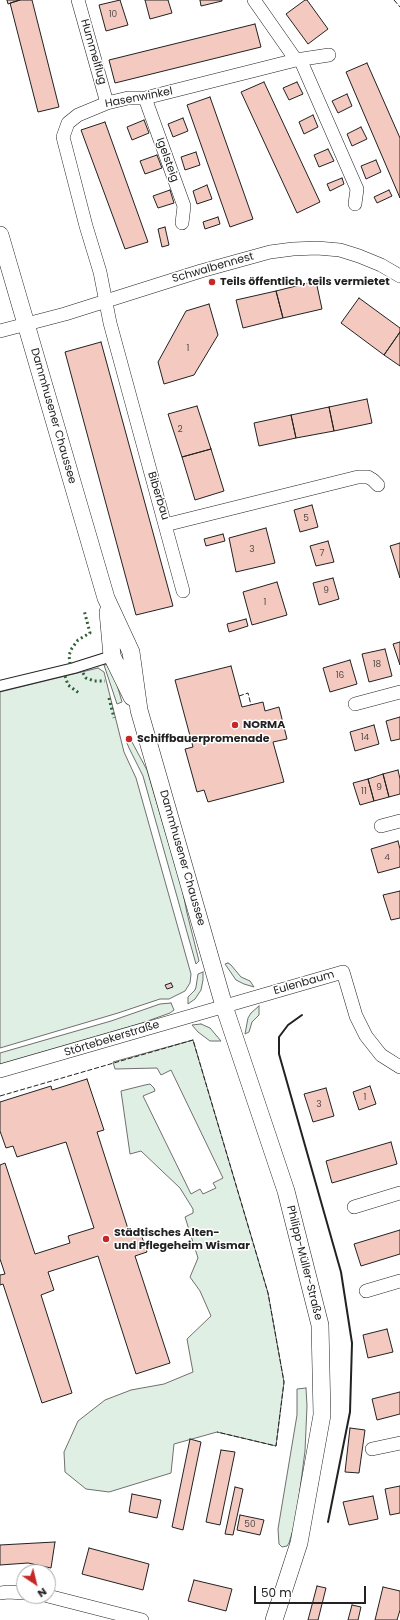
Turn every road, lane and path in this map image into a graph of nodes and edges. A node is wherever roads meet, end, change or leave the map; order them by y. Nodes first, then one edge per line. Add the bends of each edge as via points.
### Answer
1 (78, 0) edge
2 (254, 0) edge
3 (329, 55) dead end
4 (298, 59) junction
5 (145, 98) junction
6 (107, 103) junction
7 (355, 204) dead end
8 (182, 223) dead end
9 (0, 235) edge
10 (400, 276) edge
11 (106, 301) junction
12 (26, 324) junction
13 (0, 330) edge
14 (378, 485) dead end
15 (166, 525) junction
16 (183, 592) dead end
17 (106, 598) junction
18 (112, 656) junction
19 (0, 686) edge
20 (400, 692) edge
21 (355, 704) dead end
22 (139, 710) junction
23 (400, 820) edge
24 (380, 826) dead end
25 (224, 1006) junction
26 (400, 1067) edge
27 (0, 1071) edge
28 (400, 1192) edge
29 (354, 1207) dead end
30 (400, 1281) edge
31 (366, 1291) dead end
32 (400, 1443) edge
33 (372, 1449) dead end
34 (16, 1592) edge
35 (0, 1593) edge
36 (56, 1598) edge
37 (142, 1620) edge
38 (274, 1620) edge

1 - 6 street, Hummelflug
2 - 4 street
3 - 4 street, Hasenwinkel
4 - 5 street, Hasenwinkel
4 - 7 street via 357,190
5 - 6 street, Hasenwinkel via 128,98
5 - 8 street, Igelsteig via 184,206
6 - 11 street, Hasenwinkel via 78,115 68,123 63,137
9 - 12 street, Dammhusener Chaussee
10 - 11 street, Schwalbennest via 381,265 340,250 293,249 270,252 201,270
11 - 12 street, Schwalbennest
11 - 15 street, Biberbau
12 - 13 street, Schwalbennest
12 - 17 street, Dammhusener Chaussee
14 - 15 street, Biberbau via 368,477 358,477
15 - 16 street
17 - 18 street, Dammhusener Chaussee
17 - 22 street, Dammhusener Chaussee via 130,652
18 - 19 street
18 - 22 street, Dammhusener Chaussee
20 - 21 street
22 - 25 street, Dammhusener Chaussee
23 - 24 street
25 - 26 street, Eulenbaum via 343,972 356,1016 366,1036 381,1055
25 - 27 street, Störtebekerstraße
25 - 38 street, Philipp-Müller-Straße via 286,1191 320,1325 322,1415 299,1543
28 - 29 street
30 - 31 street
32 - 33 street
34 - 35 street
36 - 37 street

